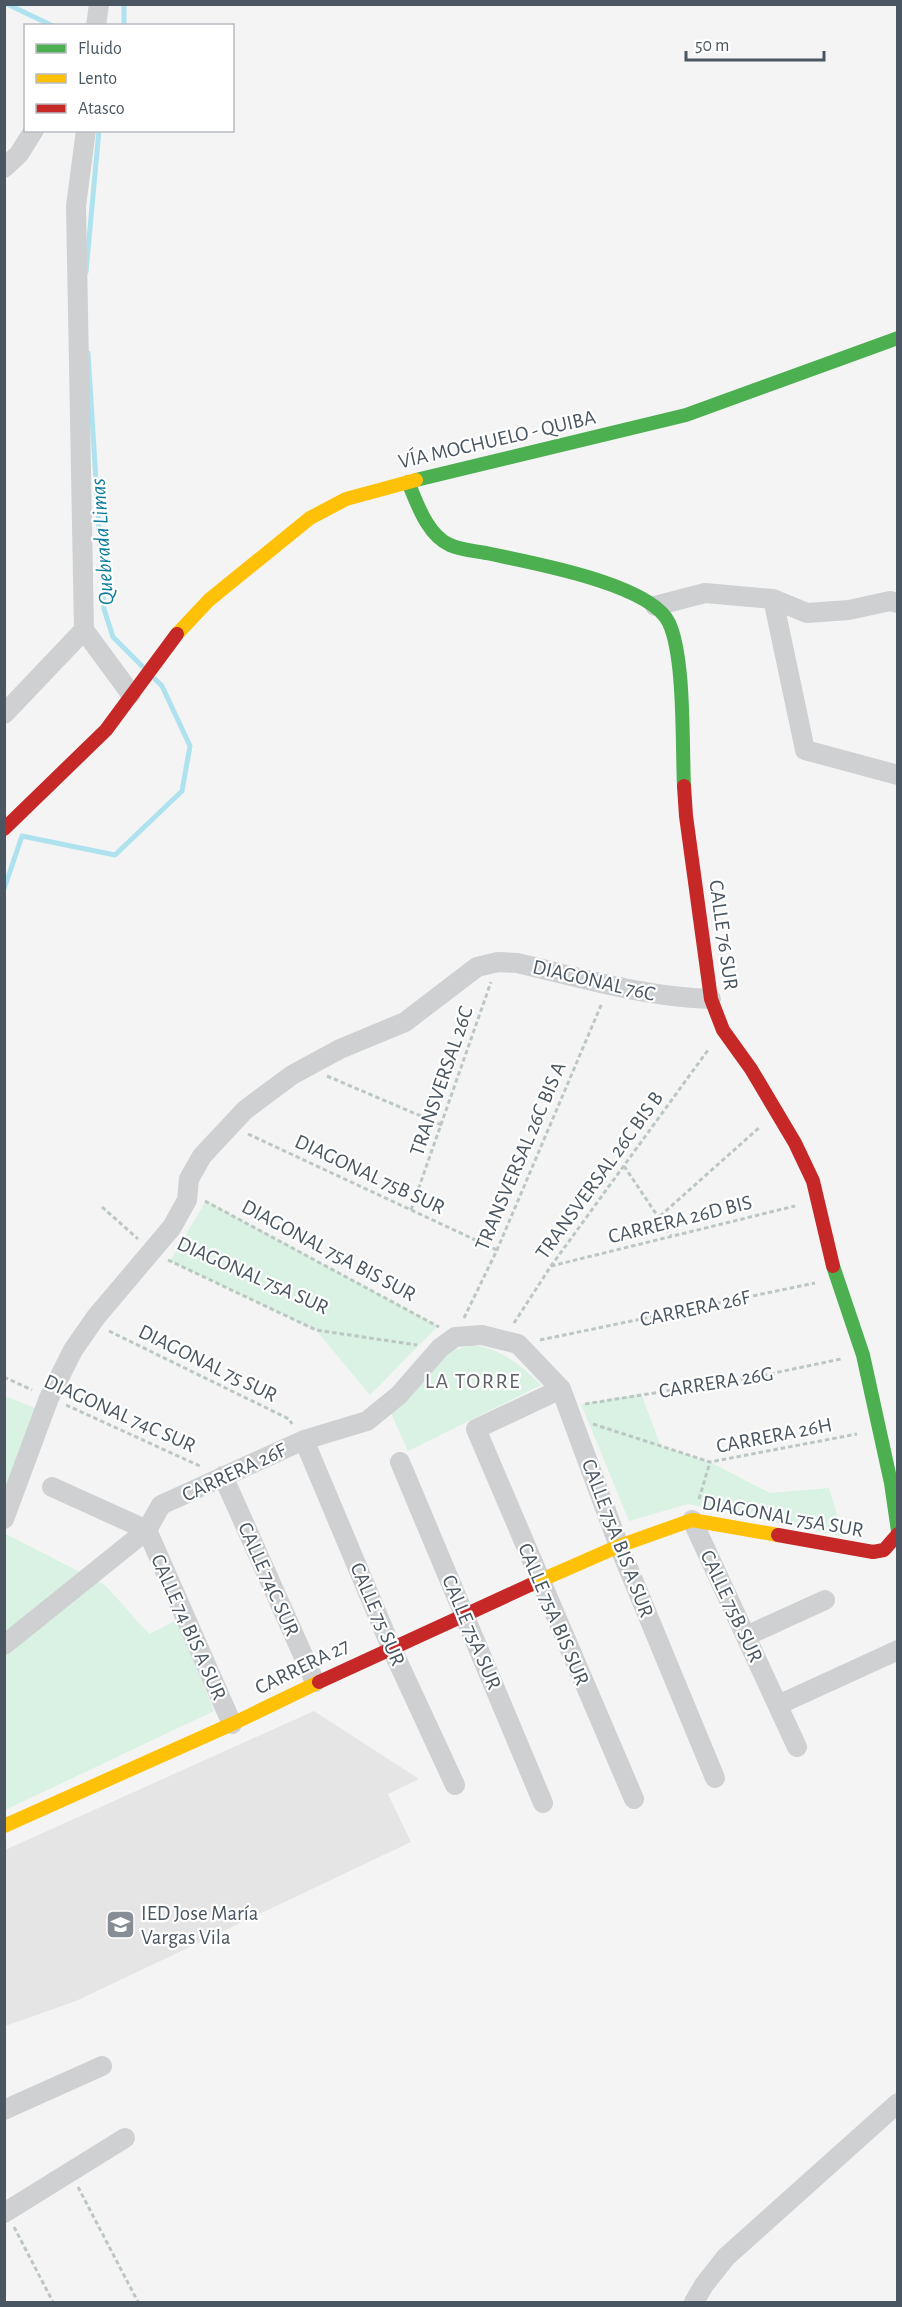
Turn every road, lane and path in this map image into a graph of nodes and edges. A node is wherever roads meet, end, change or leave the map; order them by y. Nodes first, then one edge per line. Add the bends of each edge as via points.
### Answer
1 (99, 4) edge
2 (96, 24) edge
3 (33, 132) edge
4 (86, 132) edge
5 (4, 168) edge
6 (897, 338) edge
7 (408, 482) junction
8 (773, 599) junction
9 (897, 603) edge
10 (655, 606) junction
11 (84, 630) junction
12 (136, 688) junction
13 (4, 714) edge
14 (897, 775) edge
15 (4, 829) edge
16 (498, 962) junction
17 (610, 985) junction
18 (711, 999) junction
19 (723, 1029) junction
20 (306, 1067) junction
21 (777, 1112) junction
22 (442, 1125) junction
23 (230, 1126) junction
24 (624, 1166) junction
25 (188, 1192) junction
26 (817, 1201) junction
27 (102, 1207) dead end
28 (411, 1209) junction
29 (660, 1216) junction
30 (671, 1236) junction
31 (496, 1250) junction
32 (152, 1252) junction
33 (551, 1266) junction
34 (838, 1278) junction
35 (92, 1323) junction
36 (511, 1342) junction
37 (447, 1343) junction
38 (863, 1355) junction
39 (4, 1377) edge
40 (49, 1398) junction
41 (567, 1404) junction
42 (879, 1430) junction
43 (304, 1440) junction
44 (400, 1462) dead end
45 (710, 1462) junction
46 (223, 1476) junction
47 (52, 1488) dead end
48 (4, 1519) edge
49 (692, 1520) junction
50 (147, 1530) junction
51 (897, 1533) edge
52 (618, 1546) junction
53 (873, 1552) joint
54 (540, 1583) junction
55 (825, 1600) dead end
56 (465, 1615) junction
57 (746, 1636) junction
58 (4, 1645) edge
59 (391, 1647) junction
60 (897, 1650) edge
61 (315, 1682) junction
62 (778, 1705) junction
63 (232, 1724) junction
64 (797, 1747) dead end
65 (715, 1778) dead end
66 (455, 1785) dead end
67 (634, 1799) dead end
68 (543, 1803) dead end
69 (4, 1826) edge
70 (102, 2066) dead end
71 (897, 2103) edge
72 (4, 2110) edge
73 (125, 2138) dead end
74 (70, 2172) junction
75 (5, 2212) edge
76 (53, 2302) edge
77 (138, 2302) edge
78 (694, 2302) edge

1 - 2 street
3 - 5 street
4 - 11 street via 76,206
6 - 7 street, VÍA MOCHUELO - QUIBA via 686,415
7 - 10 street, CALLE 76 SUR via 422,517 435,536 450,545 574,573 630,592
7 - 12 street, VÍA MOCHUELO - QUIBA via 346,499 310,518 209,600
8 - 9 street via 807,613
8 - 10 street via 705,593
8 - 14 street via 805,750
10 - 18 street, CALLE 76 SUR via 669,622 678,660 686,816
11 - 12 street
11 - 13 street
12 - 15 street, VÍA MOCHUELO - QUIBA via 98,738
16 - 17 street, DIAGONAL 76C
16 - 20 street, DIAGONAL 76C via 477,967 405,1022 340,1048
16 - 22 path, TRANSVERSAL 26C
17 - 18 street, DIAGONAL 76C via 671,998
17 - 31 path, TRANSVERSAL 26C BIS A
18 - 19 street, CALLE 76 SUR
19 - 21 street, CALLE 76 SUR
19 - 24 path, TRANSVERSAL 26C BIS B
20 - 22 path
20 - 23 street via 245,1110
21 - 26 street, CALLE 76 SUR via 813,1181
21 - 29 path
22 - 28 path, TRANSVERSAL 26C
23 - 25 street via 202,1156 189,1179
23 - 28 path, DIAGONAL 75B SUR
24 - 29 path
24 - 33 path, TRANSVERSAL 26C BIS B
25 - 32 street via 172,1227
25 - 37 path, DIAGONAL 75A BIS SUR
26 - 30 path, CARRERA 26D BIS
26 - 34 street, CALLE 76 SUR
27 - 32 path, DIAGONAL 75A SUR
28 - 31 path, DIAGONAL 75B SUR
29 - 30 path
30 - 33 path, CARRERA 26D BIS
31 - 37 path, TRANSVERSAL 26C BIS A
32 - 35 street
32 - 37 path, DIAGONAL 75A SUR via 316,1330
33 - 36 path, TRANSVERSAL 26C BIS B
34 - 36 path, CARRERA 26F
34 - 38 street, CALLE 76 SUR
35 - 40 street via 73,1350
35 - 43 path, DIAGONAL 75 SUR via 289,1419
36 - 37 street via 482,1335
36 - 41 street, CALLE 75A BIS A SUR
37 - 43 street, CARRERA 26F via 399,1395 367,1421
38 - 41 path, CARRERA 26G via 755,1377
38 - 42 street, CALLE 76 SUR
39 - 40 path, DIAGONAL 74C SUR
40 - 46 path, DIAGONAL 74C SUR
40 - 48 street
41 - 45 path, CARRERA 26H
41 - 52 street, CALLE 75A BIS A SUR
41 - 54 street, CALLE 75A BIS SUR via 477,1429
42 - 45 path, CARRERA 26H
42 - 51 street, CALLE 76 SUR
43 - 46 street, CARRERA 26F
43 - 59 street, CALLE 75 SUR
44 - 56 street, CALLE 75A SUR
45 - 49 path
46 - 50 street, CARRERA 26F via 161,1505
46 - 61 street, CALLE 74C SUR
47 - 50 street
49 - 52 street, DIAGONAL 75A SUR
49 - 53 street, DIAGONAL 75A SUR
49 - 57 street, CALLE 75B SUR
50 - 58 street, CARRERA 26F
50 - 63 street, CALLE 74 BIS A SUR
51 - 53 street, CALLE 76 SUR via 884,1550
52 - 54 street, CARRERA 27
52 - 65 street, CALLE 75A BIS A SUR
54 - 56 street, CARRERA 27
54 - 67 street, CALLE 75A BIS SUR
55 - 57 street
56 - 59 street, CARRERA 27
56 - 68 street, CALLE 75A SUR
57 - 62 street, CALLE 75B SUR
59 - 61 street, CARRERA 27
59 - 66 street, CALLE 75 SUR
60 - 62 street
61 - 63 street, CARRERA 27
62 - 64 street, CALLE 75B SUR
63 - 69 street, CARRERA 27
70 - 72 street
71 - 78 street via 726,2257
73 - 74 street
74 - 75 street
74 - 77 path
75 - 76 path

